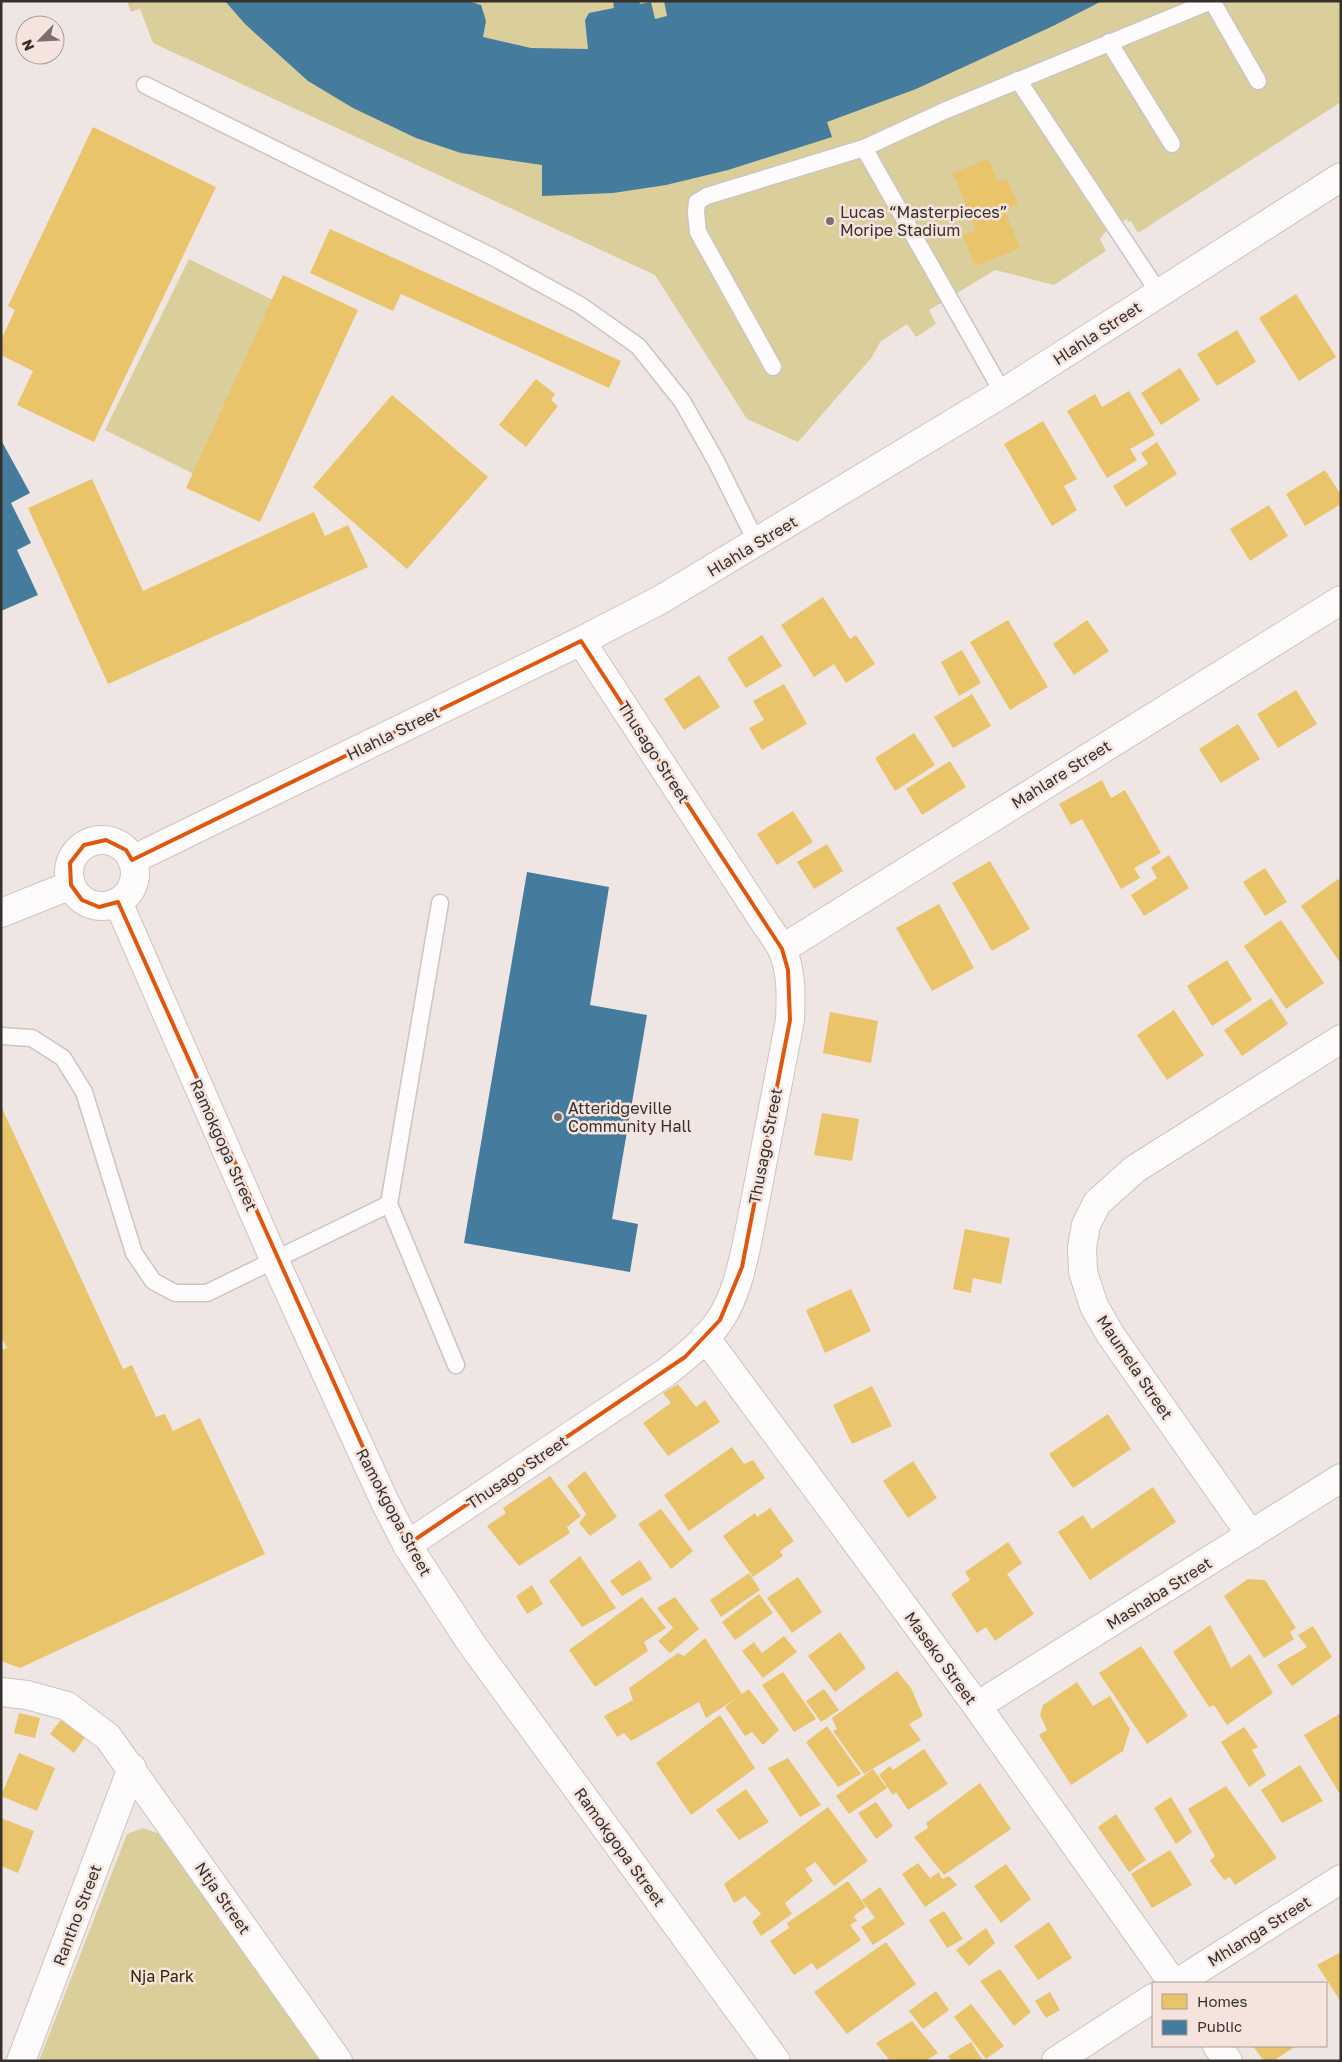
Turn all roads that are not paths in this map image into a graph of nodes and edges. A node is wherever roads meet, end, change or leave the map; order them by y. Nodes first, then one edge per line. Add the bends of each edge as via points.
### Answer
1 (1212, 1) edge
2 (1109, 42) junction
3 (1018, 80) junction
4 (1258, 81) dead end
5 (145, 85) dead end
6 (1172, 144) dead end
7 (864, 148) junction
8 (1341, 177) edge
9 (1159, 293) junction
10 (773, 367) dead end
11 (1003, 393) junction
12 (757, 543) junction
13 (1341, 600) edge
14 (581, 641) junction
15 (132, 860) junction
16 (71, 885) junction
17 (118, 902) junction
18 (440, 903) dead end
19 (1, 913) edge
20 (782, 949) junction
21 (1, 1036) edge
22 (1341, 1039) edge
23 (389, 1204) junction
24 (274, 1259) junction
25 (706, 1337) junction
26 (456, 1365) dead end
27 (1341, 1478) edge
28 (1251, 1535) junction
29 (407, 1545) junction
30 (1, 1692) edge
31 (976, 1706) junction
32 (132, 1768) junction
33 (1341, 1879) edge
34 (1172, 1982) edge
35 (1179, 1982) edge
36 (1152, 1999) edge
37 (1218, 2047) edge
38 (21, 2061) edge
39 (338, 2061) edge
40 (776, 2061) edge
41 (1056, 2061) edge
42 (1228, 2061) edge

1 - 2 lane
1 - 4 lane
2 - 3 lane
2 - 6 lane
3 - 7 lane
3 - 9 lane
5 - 12 lane via 493,257 580,305 638,346 682,401
7 - 10 lane via 707,196 697,202 698,232
7 - 11 lane
8 - 9 street, Hlahla Street
9 - 11 street, Hlahla Street
11 - 12 street, Hlahla Street
12 - 14 street, Hlahla Street via 660,600
13 - 20 street, Mahlare Street
14 - 15 street, Hlahla Street
14 - 20 street, Thusago Street
15 - 16 street via 116,843 106,840 84,845 70,862
15 - 17 street via 133,884
16 - 17 street via 75,893 91,904 100,907
16 - 19 street
17 - 24 street, Ramokgopa Street
18 - 23 lane
20 - 25 street, Thusago Street via 791,994 790,1020 744,1258 733,1293 720,1320
21 - 24 lane via 32,1038 63,1058 84,1092 134,1253 153,1281 175,1293 207,1293
22 - 28 street, Maumela Street via 1135,1169 1097,1203 1086,1225 1082,1247 1083,1272 1094,1306 1110,1334
23 - 24 lane
23 - 26 lane
24 - 29 street, Ramokgopa Street
25 - 29 street, Thusago Street via 665,1373
25 - 31 street, Maseko Street
27 - 28 street, Mashaba Street
28 - 31 street, Mashaba Street
29 - 40 street, Ramokgopa Street via 471,1643
30 - 32 street, Ntja Street via 28,1695 67,1706 108,1737
31 - 34 street, Maseko Street
32 - 38 street, Rantho Street
32 - 39 street, Ntja Street
33 - 35 street, Mhlanga Street
36 - 41 street
37 - 42 street

